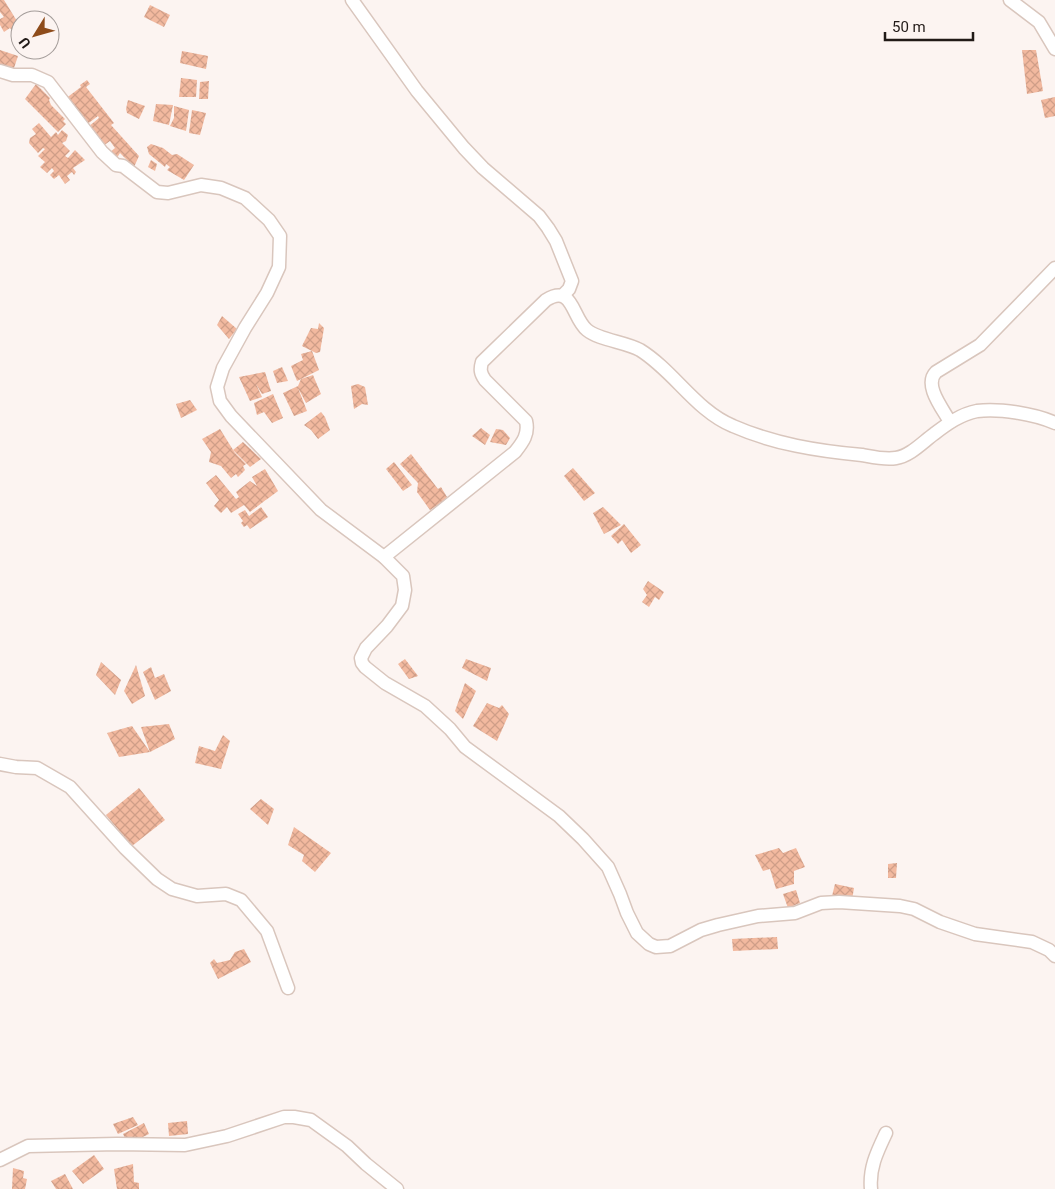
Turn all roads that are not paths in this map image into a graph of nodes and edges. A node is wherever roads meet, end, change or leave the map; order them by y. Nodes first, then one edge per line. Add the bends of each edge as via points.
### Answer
1 (352, 0) edge
2 (1010, 0) edge
3 (1055, 48) edge
4 (0, 71) edge
5 (1055, 268) edge
6 (563, 295) junction
7 (950, 422) junction
8 (1055, 423) edge
9 (384, 557) junction
10 (0, 764) edge
11 (1055, 956) edge
12 (288, 988) dead end
13 (886, 1133) dead end
14 (0, 1160) edge
15 (397, 1189) edge
16 (871, 1189) edge

1 - 6 street via 417,91 464,148 548,228 572,281
2 - 3 street via 1039,22
4 - 9 street via 32,75 48,82 102,152 157,192 168,193 201,185 221,188 245,198 269,220 280,236 279,267 223,368 217,386 220,401 321,510
5 - 7 street via 980,345 932,376 934,392
6 - 7 street via 587,330 638,349 660,365 709,412 735,427 803,448 897,458
6 - 9 street via 546,300 482,362 480,368 484,380 526,421 528,429 522,443
7 - 8 street via 976,411 987,411 1028,414
9 - 11 street via 403,576 402,606 366,648 362,663 385,683 425,706 465,747 559,816 583,839 608,868 637,933 649,944 670,946 700,930 718,925 839,902 914,909 975,934 1032,942
10 - 12 street via 38,768 70,787 125,848 172,889 196,896 226,894 241,900 267,930
13 - 16 street via 872,1166
14 - 15 street via 28,1146 186,1145 227,1136 284,1117 311,1120

